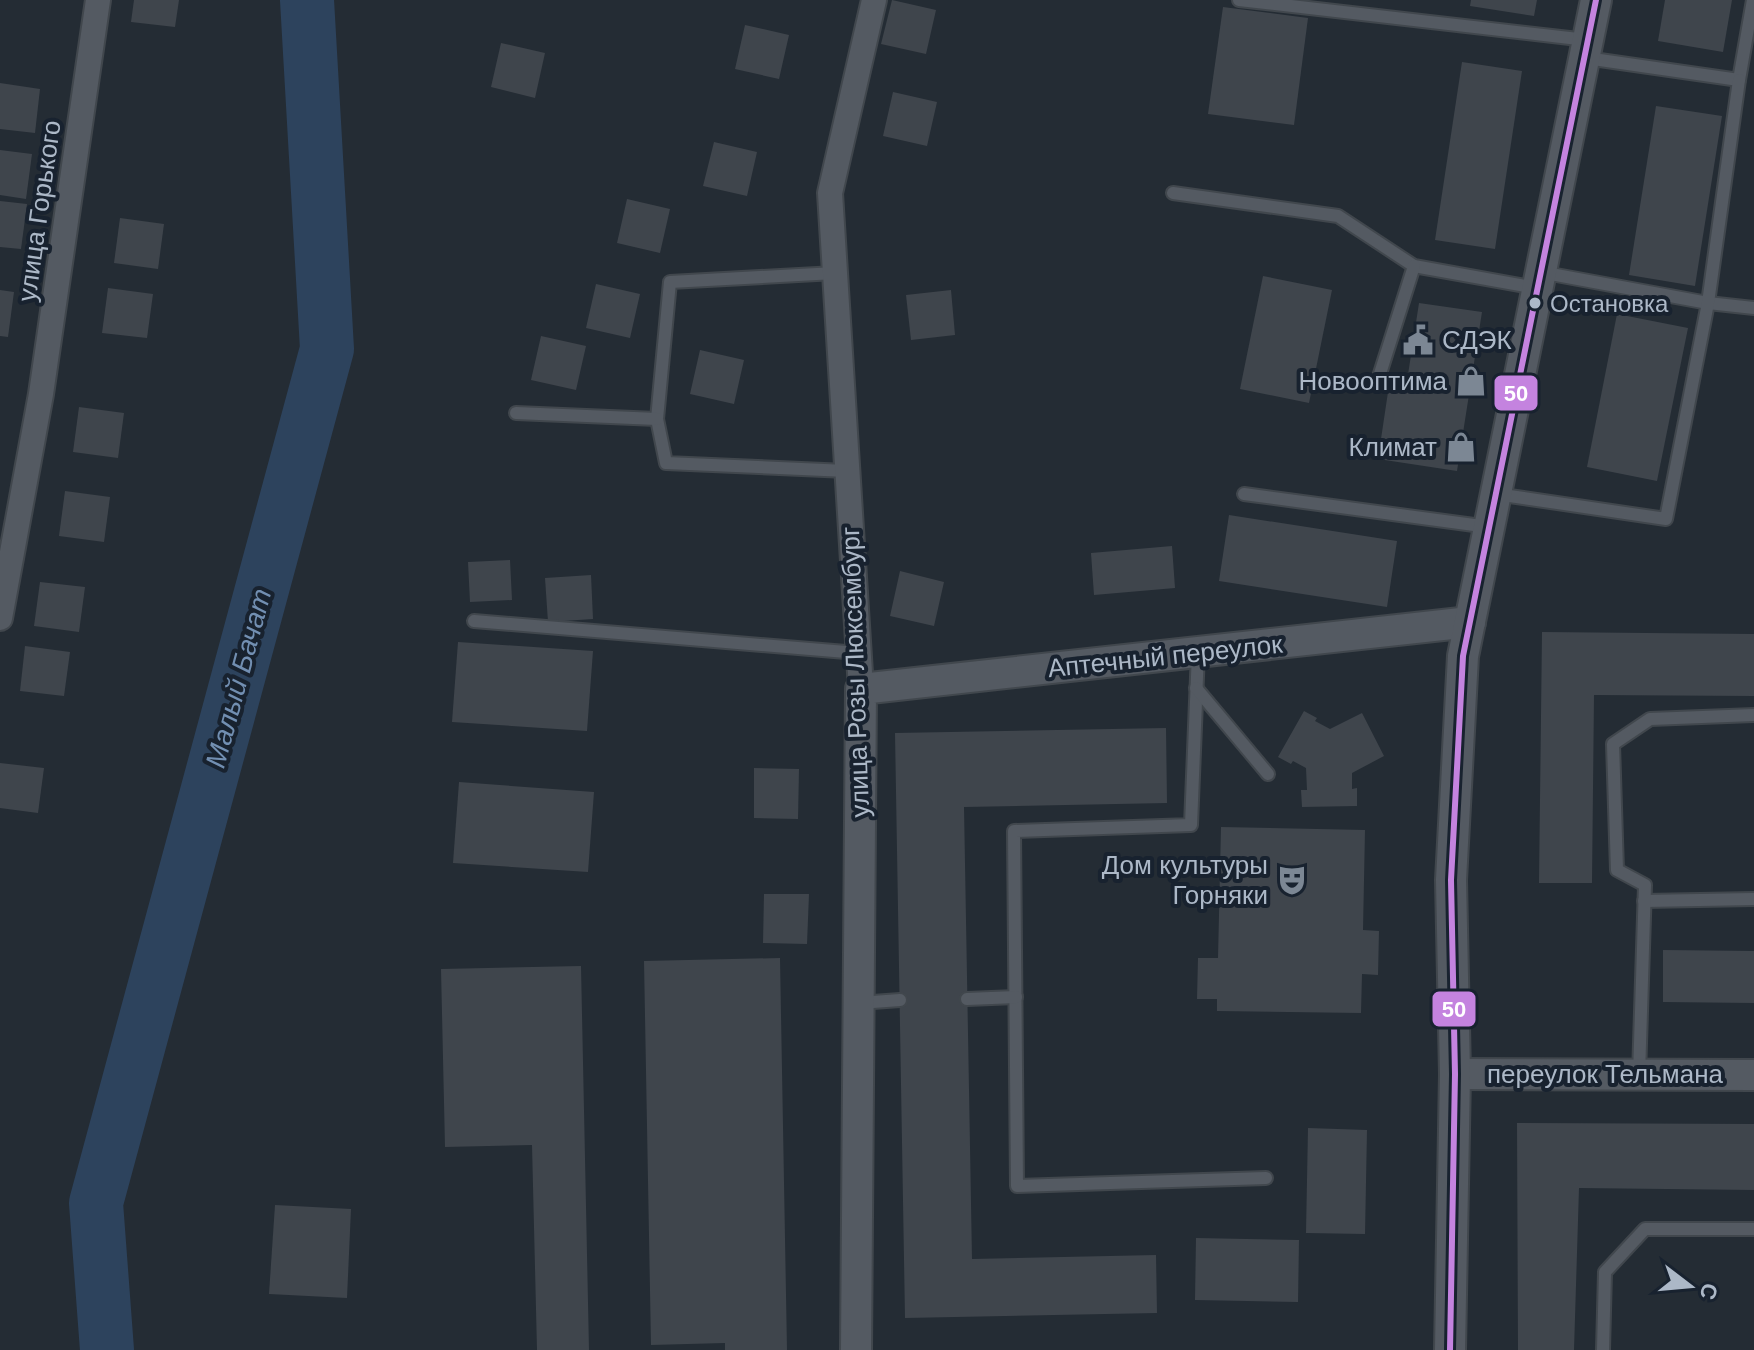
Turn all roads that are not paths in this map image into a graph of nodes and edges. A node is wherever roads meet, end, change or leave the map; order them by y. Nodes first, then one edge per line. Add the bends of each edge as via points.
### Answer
1 (98, 0) edge
2 (874, 0) edge
3 (1239, 0) edge
4 (1596, 0) edge
5 (1753, 0) edge
6 (1585, 49) junction
7 (1739, 80) junction
8 (1173, 193) dead end
9 (1414, 266) junction
10 (835, 273) junction
11 (1539, 280) junction
12 (1708, 303) junction
13 (1754, 308) edge
14 (1378, 380) dead end
15 (516, 413) dead end
16 (657, 419) junction
17 (847, 471) junction
18 (1244, 494) dead end
19 (1496, 494) junction
20 (1489, 527) junction
21 (0, 618) edge
22 (474, 621) dead end
23 (1470, 622) junction
24 (1198, 652) junction
25 (858, 653) junction
26 (1196, 688) junction
27 (861, 689) junction
28 (1754, 715) edge
29 (1268, 774) dead end
30 (1754, 899) edge
31 (1644, 901) junction
32 (1016, 997) junction
33 (967, 999) dead end
34 (900, 1000) dead end
35 (858, 1003) junction
36 (1455, 1074) junction
37 (1639, 1075) junction
38 (1754, 1075) edge
39 (1266, 1178) dead end
40 (1754, 1229) edge
41 (856, 1350) edge
42 (1450, 1350) edge
43 (1603, 1350) edge

1 - 21 street, улица Горького via 41,394
2 - 10 street, улица Розы Люксембург via 830,193
3 - 6 lane
4 - 6 street
5 - 7 lane
6 - 7 lane
6 - 11 street
7 - 12 lane
8 - 9 lane via 1338,216
9 - 11 lane
9 - 14 lane
10 - 16 lane via 670,282
10 - 17 street, улица Розы Люксембург
11 - 12 lane
11 - 19 street
12 - 13 lane
12 - 19 lane via 1666,519
15 - 16 lane
16 - 17 lane via 666,463
17 - 25 street, улица Розы Люксембург
18 - 20 lane
19 - 20 street
20 - 23 street
22 - 25 lane
23 - 24 street, Аптечный переулок
23 - 36 street via 1463,656 1451,880
24 - 26 lane
24 - 27 street, Аптечный переулок
25 - 27 street, улица Розы Люксембург
26 - 29 lane
26 - 32 lane via 1191,825 1014,831
27 - 35 street, улица Розы Люксембург
28 - 31 lane via 1650,719 1613,744 1617,870 1645,885
30 - 31 lane
31 - 37 lane
32 - 33 lane
32 - 39 lane via 1017,1186
34 - 35 lane
35 - 41 street, улица Розы Люксембург
36 - 37 street, переулок Тельмана
36 - 42 street
37 - 38 street, переулок Тельмана
40 - 43 lane via 1645,1229 1605,1272

